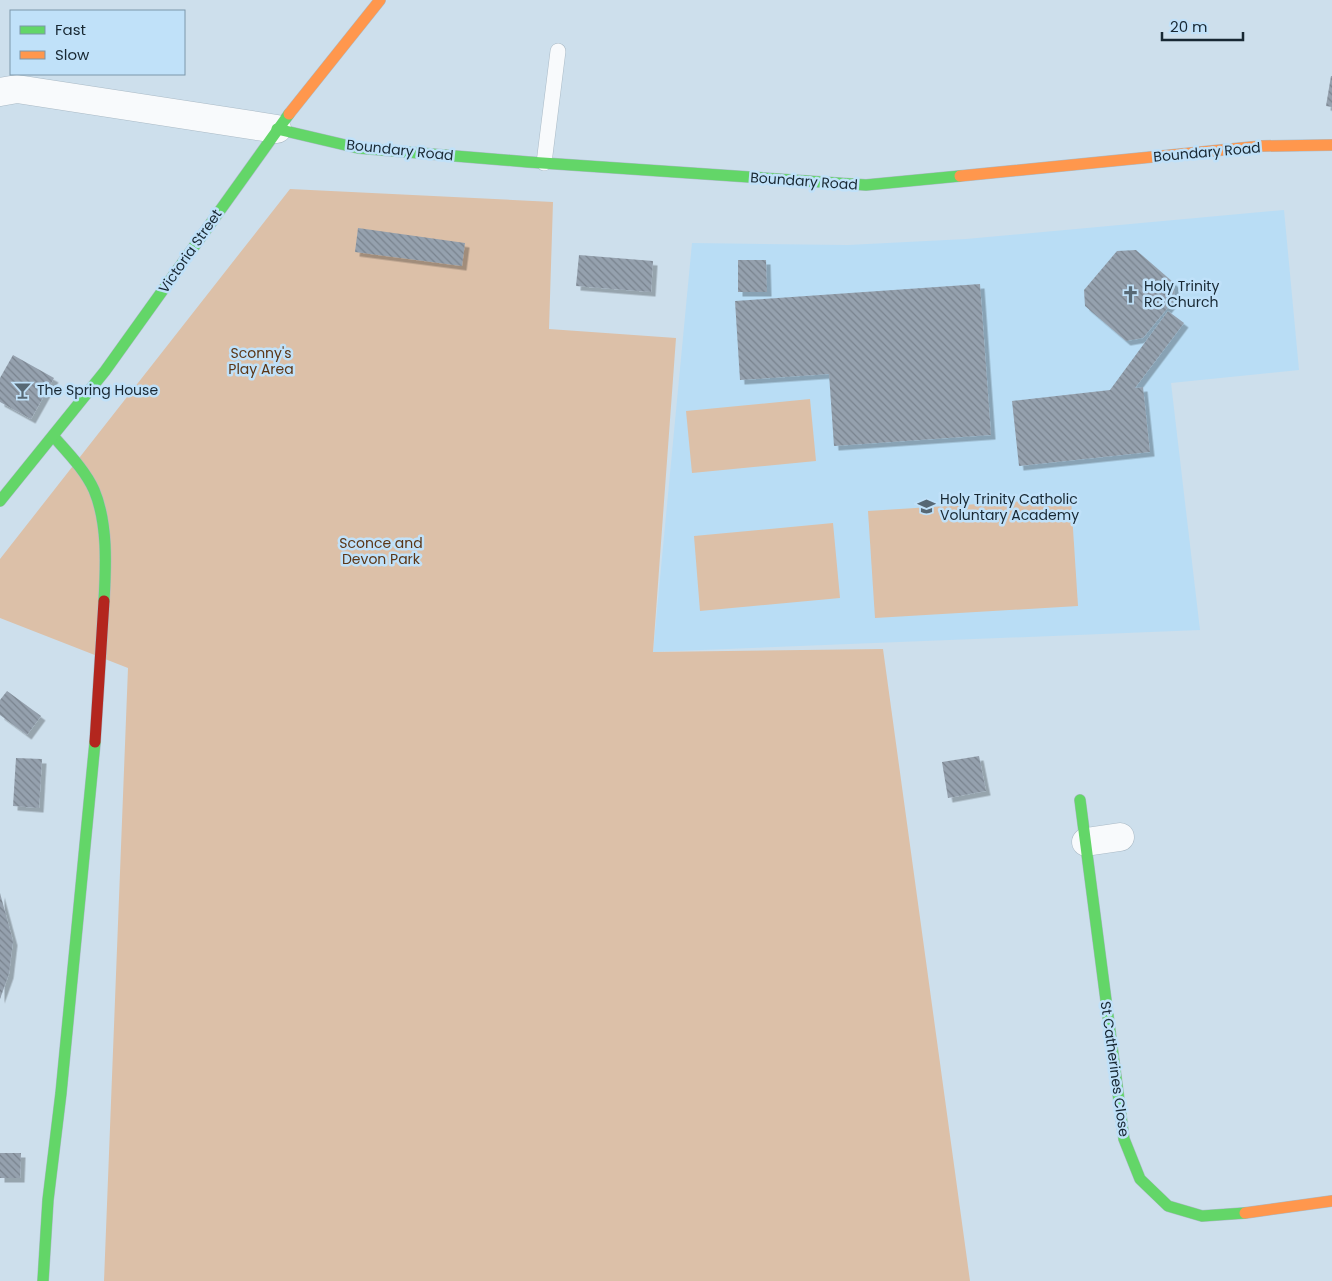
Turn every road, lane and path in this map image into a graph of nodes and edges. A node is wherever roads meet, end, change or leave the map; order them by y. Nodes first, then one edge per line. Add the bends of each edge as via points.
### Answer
1 (380, 0) edge
2 (558, 51) dead end
3 (0, 92) edge
4 (277, 129) junction
5 (1332, 145) edge
6 (544, 163) junction
7 (54, 437) junction
8 (0, 501) edge
9 (1080, 800) dead end
10 (1120, 837) dead end
11 (1086, 842) junction
12 (1332, 1201) edge
13 (43, 1281) edge

1 - 4 street, Victoria Street
2 - 6 lane
3 - 4 street via 17,89
4 - 6 street, Boundary Road via 358,148
4 - 7 street, Victoria Street via 105,371
5 - 6 street, Boundary Road via 1262,146 866,185
7 - 8 street, Victoria Street
7 - 13 street via 94,490 102,523 106,565 97,719 48,1200
9 - 11 street, St Catherines Close
10 - 11 street
11 - 12 street, St Catherines Close via 1124,1140 1140,1179 1168,1206 1202,1216

